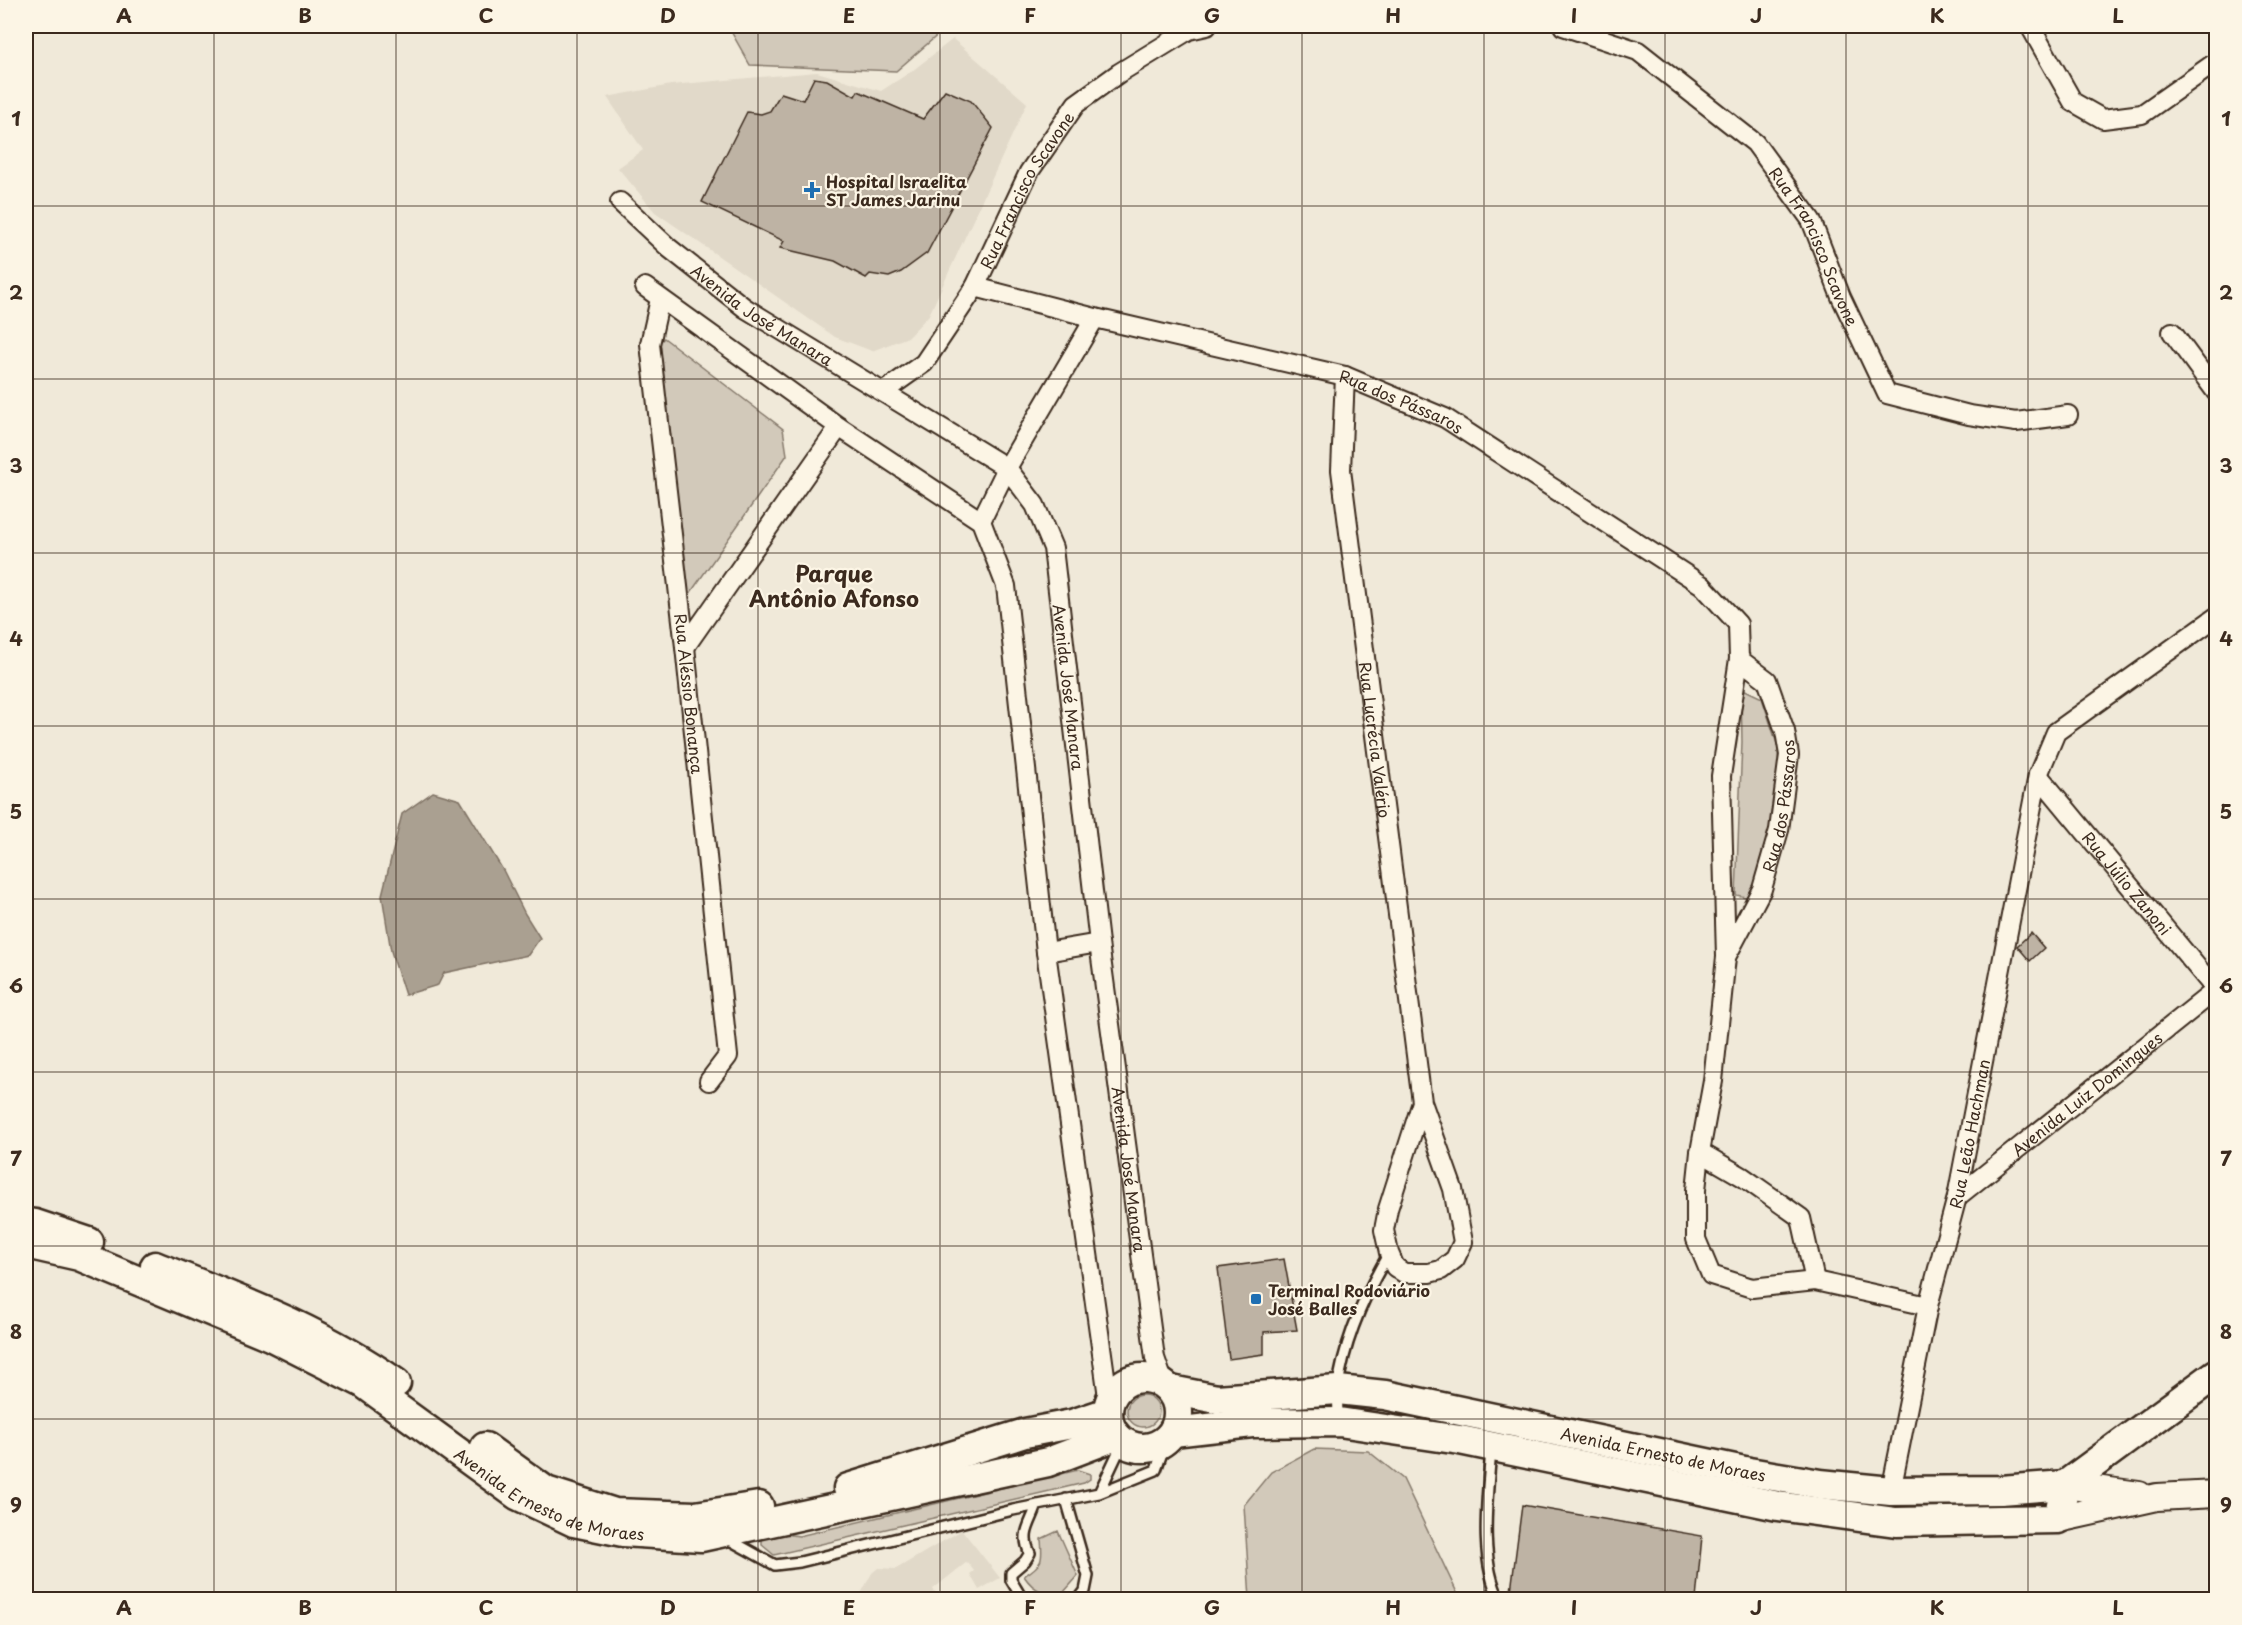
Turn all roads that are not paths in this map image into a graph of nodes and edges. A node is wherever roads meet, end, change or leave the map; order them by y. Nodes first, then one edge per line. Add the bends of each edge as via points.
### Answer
1 (1207, 26) edge
2 (1563, 26) edge
3 (2030, 26) edge
4 (2217, 62) edge
5 (620, 202) dead end
6 (645, 287) dead end
7 (975, 287) junction
8 (660, 299) junction
9 (1095, 318) junction
10 (2172, 332) dead end
11 (1345, 376) junction
12 (884, 392) junction
13 (2217, 392) edge
14 (2067, 415) dead end
15 (839, 427) junction
16 (1007, 468) junction
17 (981, 521) junction
18 (2217, 617) edge
19 (685, 647) junction
20 (1739, 659) junction
21 (2038, 775) junction
22 (1099, 944) junction
23 (1046, 952) junction
24 (1726, 957) junction
25 (2217, 990) edge
26 (709, 1081) dead end
27 (1422, 1102) junction
28 (1700, 1152) junction
29 (1957, 1197) junction
30 (26, 1223) edge
31 (26, 1244) edge
32 (1389, 1253) junction
33 (1815, 1281) junction
34 (1928, 1306) junction
35 (2217, 1374) edge
36 (1168, 1387) junction
37 (1338, 1390) junction
38 (1338, 1422) junction
39 (1114, 1424) junction
40 (1170, 1436) junction
41 (1491, 1447) junction
42 (2065, 1485) junction
43 (1891, 1491) junction
44 (1099, 1493) junction
45 (2217, 1494) edge
46 (2157, 1497) junction
47 (1066, 1499) junction
48 (1037, 1505) junction
49 (2058, 1519) junction
50 (701, 1537) junction
51 (1023, 1599) edge
52 (1078, 1599) edge
53 (1500, 1599) edge

1 - 7 street, Rua Francisco Scavone via 1189,30 1076,104 1029,172
2 - 14 street, Rua Francisco Scavone via 1638,51 1755,143 1811,220 1841,297 1887,394 1969,415 2016,422
3 - 4 street via 2073,102 2103,119 2142,114
5 - 12 street, Avenida José Manara via 669,248 746,308
6 - 8 street
7 - 9 street, Rua dos Pássaros
7 - 12 street, Rua Francisco Scavone via 924,363
8 - 15 street
8 - 19 street, Rua Aléssio Bonança via 650,344
9 - 11 street, Rua dos Pássaros
9 - 16 street
10 - 13 street
11 - 20 street, Rua dos Pássaros via 1445,418 1702,585 1738,624
11 - 27 street, Rua Lucrécia Valério via 1341,470
12 - 16 street, Avenida José Manara
15 - 17 street
15 - 19 street
16 - 17 street
16 - 22 street, Avenida José Manara via 1035,505 1053,548
17 - 23 street via 1006,586
18 - 21 street, Rua Leão Hachman via 2056,732
19 - 26 street, Rua Aléssio Bonança via 728,1056
20 - 24 street, Rua dos Pássaros via 1721,776
20 - 24 street, Rua dos Pássaros via 1767,680 1789,755 1779,830 1762,889
21 - 25 street, Rua Júlio Zanoni
21 - 29 street, Rua Leão Hachman
22 - 23 street
22 - 36 street, Avenida José Manara via 1155,1358
23 - 39 street
24 - 28 street, Rua dos Pássaros via 1713,1081
25 - 29 street, Avenida Luiz Domingues
27 - 32 street, Rua Lucrécia Valério via 1388,1209 1384,1230
27 - 32 street, Rua Lucrécia Valério via 1453,1189 1463,1242 1455,1259 1430,1273 1404,1274 1395,1267
28 - 33 street via 1801,1218
28 - 33 street, Rua dos Pássaros via 1696,1239 1711,1275 1752,1288
29 - 34 street, Rua Leão Hachman
30 - 39 main road, Avenida Ernesto de Moraes via 106,1247 309,1330 364,1361 546,1491 615,1513 695,1516 816,1498 1025,1433 1072,1424
31 - 50 main road, Avenida Ernesto de Moraes via 79,1256 270,1336 363,1383 517,1495 574,1522 623,1532
32 - 37 lane via 1370,1287 1343,1362
33 - 34 street, Rua dos Pássaros
34 - 43 street, Rua Leão Hachman
35 - 42 main road
36 - 37 main road, Avenida Ernesto de Moraes via 1217,1399
36 - 39 main road via 1155,1380 1136,1378 1119,1387
36 - 40 main road via 1179,1410
37 - 38 lane
37 - 43 main road, Avenida Ernesto de Moraes via 1385,1395 1749,1472
38 - 40 main road, Avenida Ernesto de Moraes via 1252,1424
38 - 41 main road, Avenida Ernesto de Moraes
39 - 40 main road via 1131,1447 1150,1448
39 - 44 lane
39 - 50 main road, Avenida Ernesto de Moraes via 1048,1462
40 - 44 lane via 1156,1470
41 - 49 main road, Avenida Ernesto de Moraes via 1778,1506 1896,1522
41 - 53 lane via 1488,1567
42 - 43 main road, Avenida Ernesto de Moraes
42 - 46 main road, Avenida Ernesto de Moraes
42 - 49 main road
44 - 47 lane
45 - 46 main road, Avenida Ernesto de Moraes
46 - 49 main road, Avenida Ernesto de Moraes
47 - 48 lane
47 - 52 lane via 1088,1576 1085,1591
48 - 50 lane via 791,1563 775,1564 732,1540
48 - 51 lane via 1025,1534 1030,1553 1011,1573

